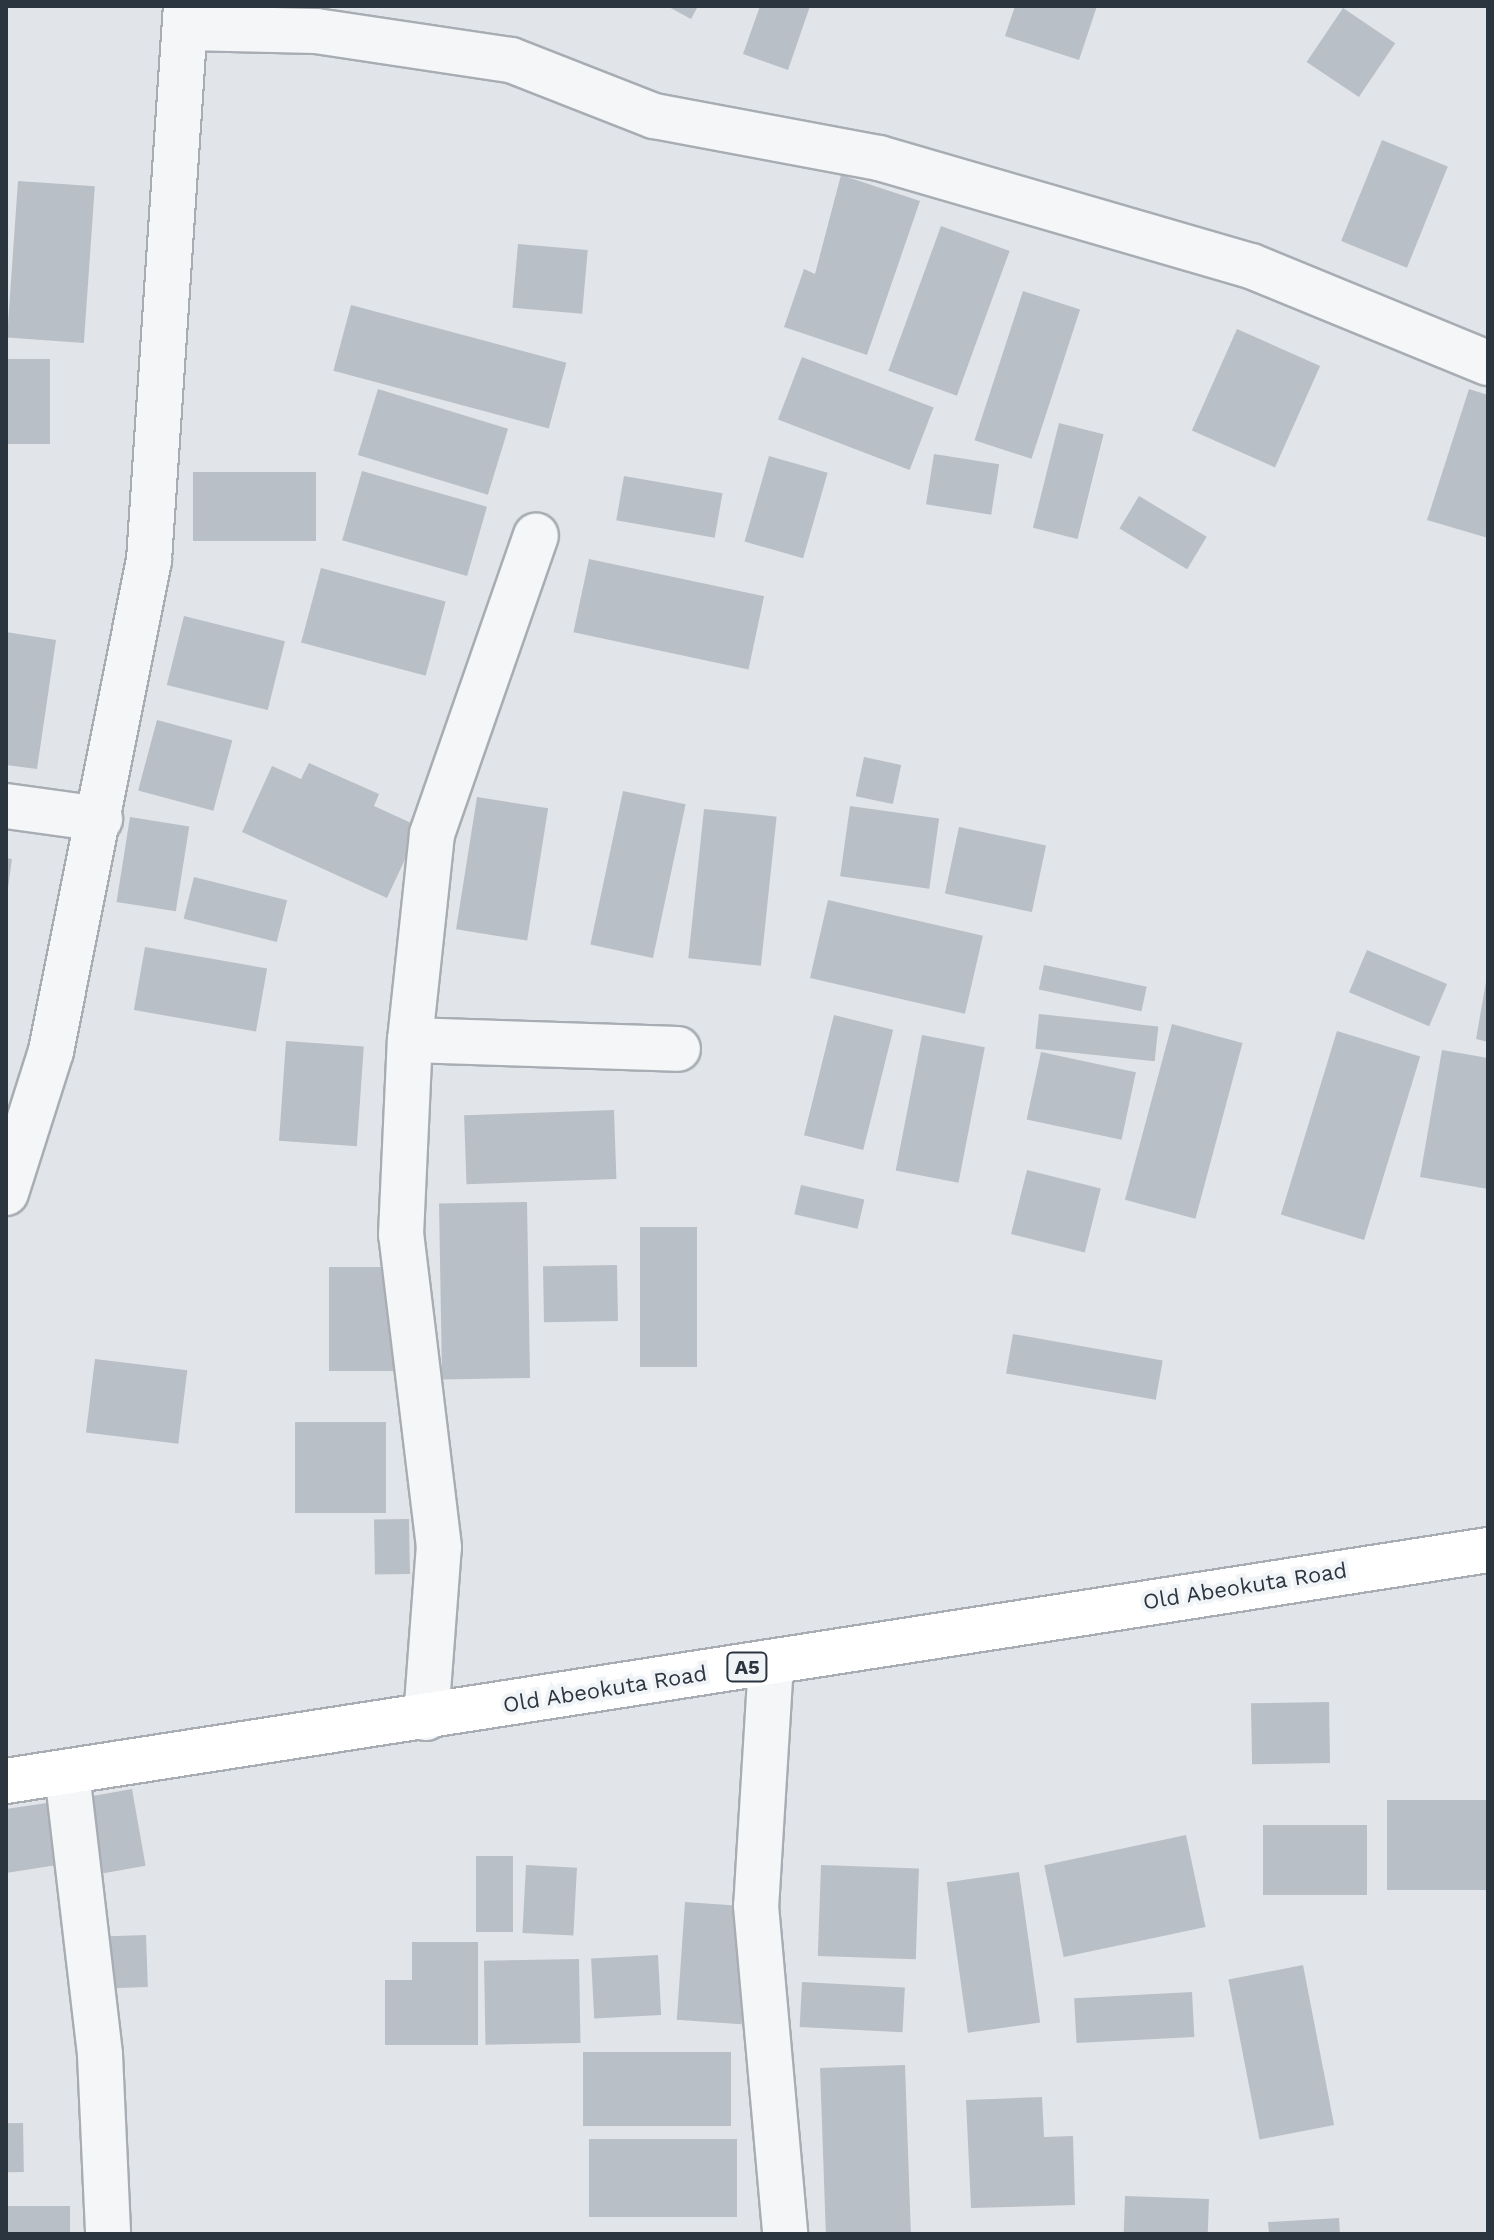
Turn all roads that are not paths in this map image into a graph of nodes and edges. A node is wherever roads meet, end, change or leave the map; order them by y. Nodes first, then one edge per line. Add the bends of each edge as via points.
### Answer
1 (187, 17) edge
2 (1488, 363) edge
3 (536, 536) dead end
4 (6, 806) edge
5 (100, 819) junction
6 (410, 1040) junction
7 (678, 1049) dead end
8 (6, 1193) edge
9 (1488, 1550) edge
10 (771, 1663) junction
11 (426, 1718) junction
12 (67, 1773) junction
13 (6, 1781) edge
14 (108, 2234) edge
15 (785, 2234) edge

1 - 2 street via 511,60 654,116 879,158 1251,266
1 - 5 street via 149,560
3 - 6 street via 432,834
4 - 5 street
5 - 8 street via 51,1051
6 - 7 street
6 - 11 street via 401,1235 439,1547
9 - 10 highway, Old Abeokuta Road / A5
10 - 11 highway, Old Abeokuta Road / A5
10 - 15 street via 756,1906
11 - 12 highway, Old Abeokuta Road / A5
12 - 13 highway, Old Abeokuta Road / A5
12 - 14 street via 100,2055

